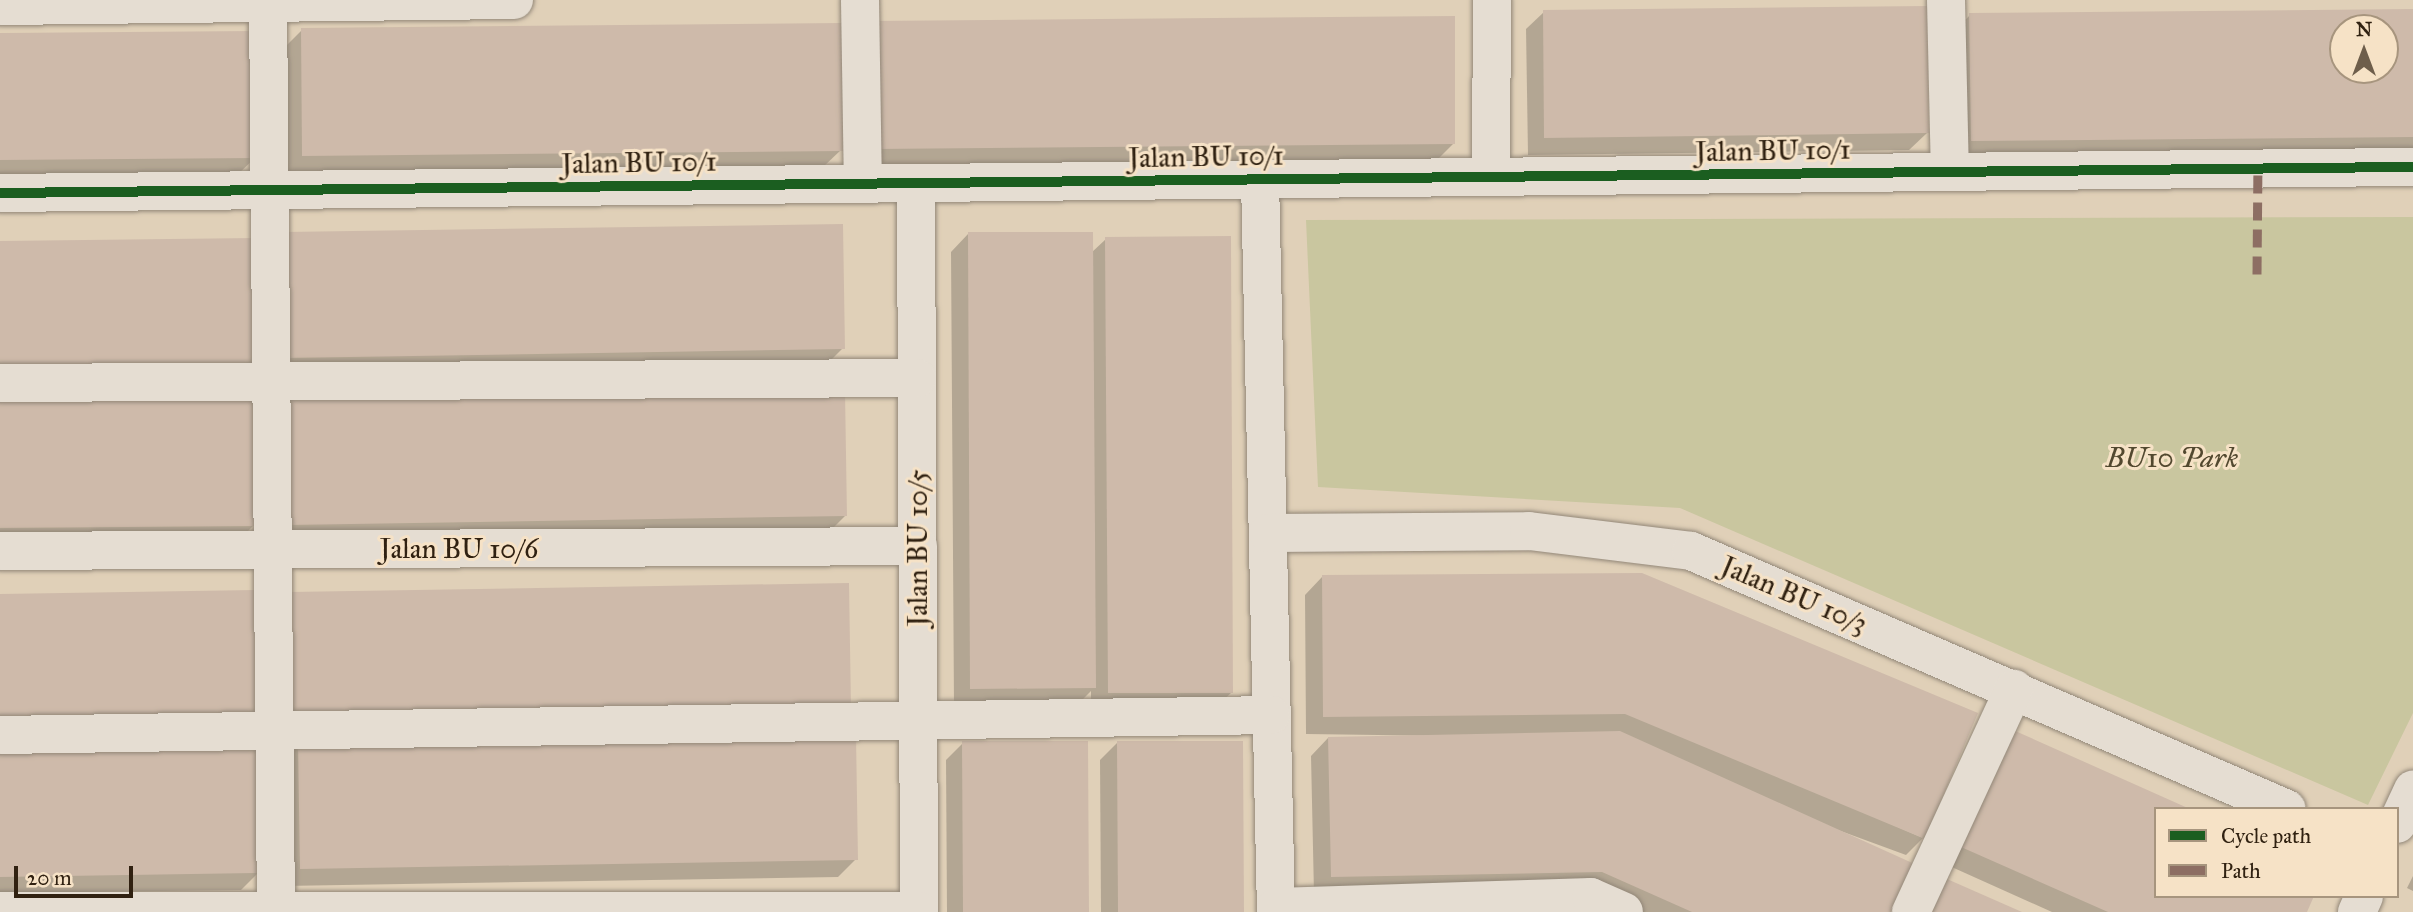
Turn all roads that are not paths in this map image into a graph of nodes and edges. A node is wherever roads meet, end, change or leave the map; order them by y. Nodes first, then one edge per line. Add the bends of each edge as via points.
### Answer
1 (514, 0) edge
2 (860, 0) edge
3 (1492, 0) edge
4 (1946, 0) edge
5 (268, 1) edge
6 (0, 6) edge
7 (2413, 167) edge
8 (1950, 172) junction
9 (1491, 177) junction
10 (1260, 179) junction
11 (863, 183) junction
12 (916, 183) junction
13 (269, 190) junction
14 (0, 193) edge
15 (917, 378) junction
16 (271, 380) junction
17 (0, 383) edge
18 (1268, 533) junction
19 (918, 547) junction
20 (272, 550) junction
21 (0, 551) edge
22 (2014, 689) junction
23 (1271, 715) junction
24 (918, 721) junction
25 (274, 731) junction
26 (0, 736) edge
27 (2413, 790) edge
28 (2282, 807) edge
29 (2399, 820) edge
30 (1276, 909) edge
31 (0, 911) edge
32 (276, 911) edge
33 (919, 911) edge
34 (1624, 912) edge
35 (1911, 912) edge

1 - 5 street
2 - 11 street
3 - 9 street
4 - 8 street
5 - 6 street
5 - 13 street
7 - 8 street, Jalan BU 10/1
8 - 9 street, Jalan BU 10/1
9 - 10 street, Jalan BU 10/1
10 - 12 street, Jalan BU 10/1
10 - 18 street
11 - 12 street, Jalan BU 10/1
11 - 13 street, Jalan BU 10/1
12 - 15 street, Jalan BU 10/5
13 - 14 street, Jalan BU 10/1
13 - 16 street
15 - 16 street
15 - 19 street, Jalan BU 10/5
16 - 17 street
16 - 20 street
18 - 22 street, Jalan BU 10/3 via 1529,531 1691,551
18 - 23 street
19 - 20 street, Jalan BU 10/6
19 - 24 street, Jalan BU 10/5
20 - 21 street, Jalan BU 10/6
20 - 25 street
22 - 28 street, Jalan BU 10/3
22 - 35 street
23 - 24 street
23 - 30 street
24 - 25 street
24 - 33 street, Jalan BU 10/5
25 - 26 street
25 - 32 street
27 - 29 street
30 - 34 street via 1591,897
31 - 32 street
32 - 33 street

